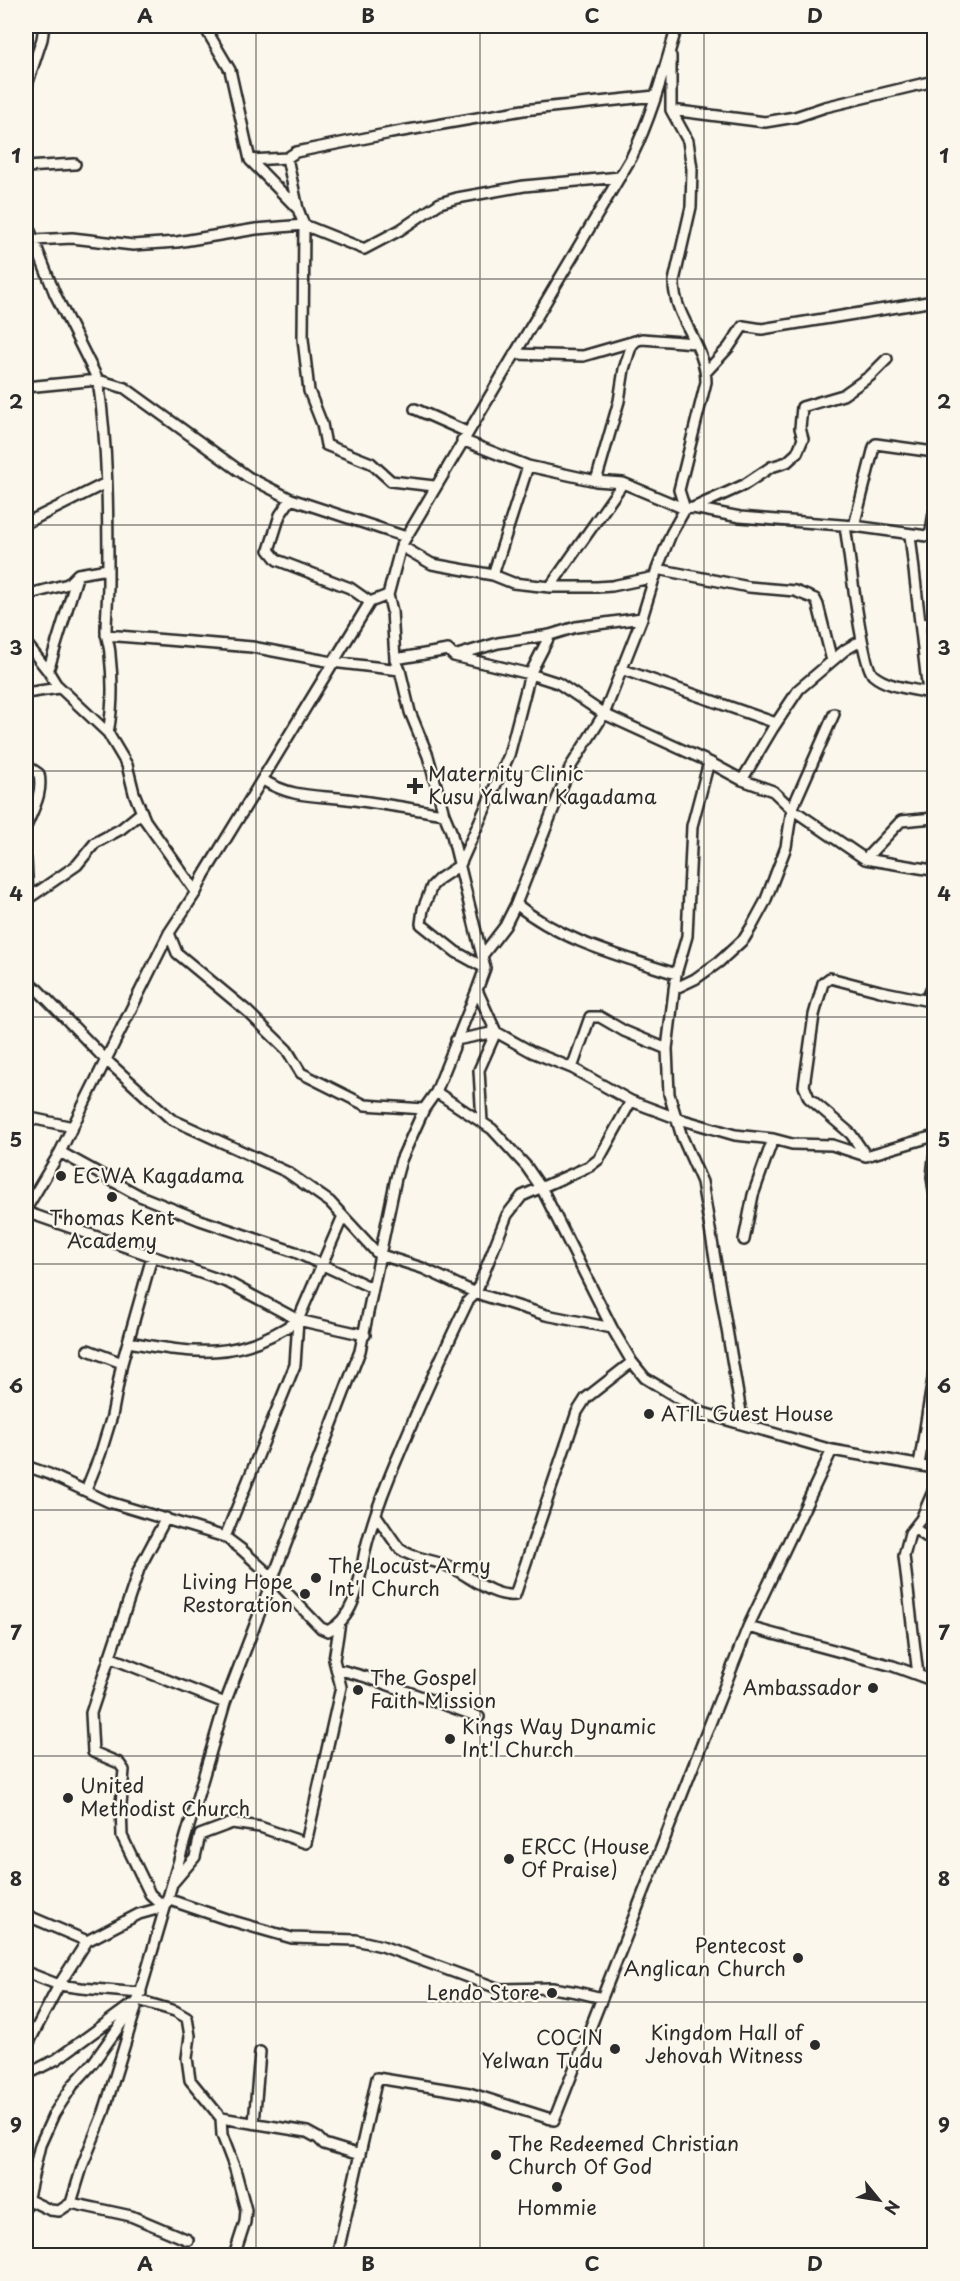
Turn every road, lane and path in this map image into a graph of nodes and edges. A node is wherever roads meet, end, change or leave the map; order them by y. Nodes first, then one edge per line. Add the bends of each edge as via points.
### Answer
1 (44, 26) edge
2 (204, 26) edge
3 (677, 26) edge
4 (671, 45) junction
5 (934, 81) edge
6 (26, 88) edge
7 (655, 96) junction
8 (671, 110) junction
9 (287, 158) junction
10 (250, 160) junction
11 (75, 164) dead end
12 (26, 167) edge
13 (620, 177) junction
14 (298, 209) junction
15 (26, 221) edge
16 (304, 225) junction
17 (34, 240) junction
18 (934, 301) edge
19 (635, 341) junction
20 (695, 343) junction
21 (514, 354) junction
22 (887, 359) dead end
23 (706, 372) junction
24 (98, 380) junction
25 (26, 387) edge
26 (416, 409) dead end
27 (465, 436) junction
28 (934, 452) edge
29 (528, 466) junction
30 (596, 481) junction
31 (106, 483) junction
32 (622, 483) junction
33 (434, 486) junction
34 (291, 499) junction
35 (689, 508) junction
36 (934, 513) edge
37 (26, 523) edge
38 (850, 526) junction
39 (910, 534) junction
40 (406, 537) junction
41 (932, 537) edge
42 (400, 546) junction
43 (108, 569) junction
44 (656, 573) junction
45 (78, 574) junction
46 (493, 575) junction
47 (550, 587) junction
48 (26, 595) edge
49 (388, 595) junction
50 (370, 602) junction
51 (642, 618) junction
52 (934, 623) edge
53 (921, 624) junction
54 (106, 635) junction
55 (550, 635) junction
56 (26, 643) edge
57 (862, 643) junction
58 (454, 656) junction
59 (395, 658) junction
60 (832, 661) junction
61 (332, 662) junction
62 (621, 669) junction
63 (400, 670) junction
64 (48, 671) junction
65 (530, 674) junction
66 (59, 688) junction
67 (26, 693) edge
68 (931, 693) edge
69 (604, 714) junction
70 (834, 714) dead end
71 (776, 723) junction
72 (108, 733) junction
73 (709, 762) junction
74 (26, 765) edge
75 (263, 780) junction
76 (742, 780) junction
77 (792, 809) junction
78 (142, 812) junction
79 (444, 814) junction
80 (934, 818) edge
81 (26, 827) edge
82 (865, 859) junction
83 (26, 860) edge
84 (460, 865) junction
85 (934, 865) edge
86 (196, 892) junction
87 (27, 899) edge
88 (516, 904) junction
89 (169, 933) junction
90 (482, 956) junction
91 (485, 968) junction
92 (675, 974) junction
93 (26, 980) edge
94 (934, 983) edge
95 (674, 989) junction
96 (477, 990) junction
97 (931, 1001) edge
98 (496, 1032) junction
99 (456, 1040) junction
100 (667, 1049) junction
101 (105, 1059) junction
102 (572, 1068) junction
103 (436, 1092) junction
104 (631, 1101) junction
105 (424, 1109) junction
106 (26, 1117) edge
107 (676, 1118) junction
108 (482, 1122) junction
109 (73, 1127) junction
110 (934, 1136) edge
111 (773, 1139) junction
112 (60, 1152) junction
113 (866, 1156) junction
114 (934, 1158) edge
115 (540, 1187) junction
116 (30, 1191) edge
117 (934, 1191) edge
118 (26, 1210) edge
119 (343, 1216) junction
120 (744, 1240) dead end
121 (378, 1254) junction
122 (152, 1257) junction
123 (323, 1265) junction
124 (372, 1288) junction
125 (476, 1293) junction
126 (298, 1320) junction
127 (612, 1328) junction
128 (364, 1335) junction
129 (128, 1342) junction
130 (88, 1350) dead end
131 (632, 1362) junction
132 (122, 1363) junction
133 (934, 1373) edge
134 (743, 1424) junction
135 (832, 1450) junction
136 (919, 1465) junction
137 (26, 1466) edge
138 (934, 1468) edge
139 (934, 1489) edge
140 (86, 1491) junction
141 (376, 1515) junction
142 (166, 1518) junction
143 (914, 1528) junction
144 (225, 1537) junction
145 (934, 1542) edge
146 (273, 1578) junction
147 (340, 1621) junction
148 (748, 1627) junction
149 (109, 1657) junction
150 (337, 1670) junction
151 (918, 1675) junction
152 (934, 1681) edge
153 (225, 1703) junction
154 (479, 1717) dead end
155 (170, 1886) junction
156 (165, 1903) junction
157 (26, 1915) edge
158 (87, 1941) junction
159 (26, 1972) edge
160 (59, 1984) junction
161 (139, 1996) junction
162 (602, 1998) junction
163 (26, 2048) edge
164 (260, 2052) dead end
165 (26, 2074) edge
166 (221, 2118) junction
167 (254, 2123) junction
168 (360, 2155) junction
169 (26, 2202) edge
170 (70, 2203) junction
171 (188, 2240) dead end
172 (234, 2256) edge
173 (338, 2256) edge

1 - 6 street
2 - 10 street via 230,70
3 - 4 street
4 - 7 street
4 - 8 street
5 - 8 street via 765,122
7 - 9 street via 523,110 296,152
7 - 13 street via 639,143
8 - 20 street via 688,141 693,169 691,207 674,294
9 - 10 street
9 - 14 street
10 - 14 street
11 - 12 street
13 - 16 street via 524,186 457,198 440,203 364,249
13 - 21 street
14 - 16 street
15 - 17 street
16 - 17 street via 133,245 72,238
16 - 33 street via 303,339 309,391 326,445 371,463 391,481
17 - 24 street via 55,294
18 - 23 street via 762,329 743,326
19 - 20 street
19 - 21 street via 583,356
19 - 30 street via 624,369
20 - 23 street
21 - 27 street
22 - 35 street via 843,395 802,407 803,439 797,453 787,462
23 - 35 street via 679,490
24 - 25 street
24 - 31 street
24 - 34 street via 125,388 248,477
26 - 27 street
27 - 29 street
27 - 33 street
28 - 38 street via 876,444
29 - 30 street
29 - 46 street
30 - 32 street
31 - 37 street
31 - 43 street
32 - 35 street
32 - 47 street
33 - 40 street
34 - 40 street
34 - 50 street via 280,515 268,550 277,560 339,583
35 - 38 street via 740,517
35 - 44 street via 670,534
36 - 41 street
38 - 39 street
38 - 57 street
39 - 41 street
39 - 53 street
40 - 42 street
42 - 46 street via 432,564
42 - 49 street
43 - 45 street
43 - 54 street
44 - 47 street via 612,586
44 - 51 street
44 - 60 street via 795,591 814,599
45 - 48 street via 68,584
45 - 64 street
46 - 47 street via 513,583
49 - 50 street
49 - 59 street
50 - 61 street
51 - 55 street via 576,627
51 - 62 street
52 - 53 street
53 - 68 street
54 - 61 street via 252,647
54 - 72 street via 112,684
55 - 58 street via 498,643
55 - 65 street
56 - 64 street
57 - 60 street
57 - 68 street via 870,670 882,681
58 - 59 street via 448,650
58 - 65 street
59 - 63 street
60 - 71 street via 799,689
61 - 63 street
61 - 75 street
62 - 69 street
62 - 71 street
63 - 79 street
64 - 66 street
65 - 69 street via 558,683
65 - 84 street via 509,755
66 - 67 street
66 - 72 street
69 - 73 street
69 - 88 street via 571,766
70 - 77 street
71 - 76 street
72 - 78 street via 127,765
73 - 76 street
73 - 92 street via 692,826 687,936
74 - 81 street via 39,774 41,782
75 - 79 street via 279,790 301,795
75 - 86 street
76 - 77 street via 773,791
77 - 82 street
77 - 95 street via 786,847 765,902 744,939 719,962
78 - 86 street
78 - 87 street via 95,843 77,865
79 - 84 street
80 - 82 street via 901,821
82 - 85 street via 932,870
83 - 87 street
84 - 90 street
84 - 91 street via 432,886 421,924 456,952
86 - 89 street
88 - 90 street
88 - 92 street via 558,931
89 - 101 street
89 - 105 street via 177,953 247,1011 287,1050 301,1073 365,1105
90 - 91 street
91 - 96 street
92 - 95 street
93 - 101 street
94 - 97 street
95 - 100 street
96 - 98 street
96 - 99 street
97 - 113 street via 830,978 823,983 814,1015 804,1086 809,1098 851,1134
98 - 99 street
98 - 102 street
98 - 108 street via 479,1070
99 - 103 street
100 - 102 street via 600,1017 590,1017
100 - 107 street via 669,1094
101 - 109 street
101 - 119 street via 171,1119 287,1172
102 - 104 street
103 - 105 street
103 - 108 street
104 - 107 street
104 - 115 street via 599,1159
105 - 121 street via 401,1160
106 - 109 street
107 - 111 street via 735,1135
107 - 134 street via 702,1182
108 - 115 street via 518,1155
109 - 112 street
110 - 113 street
111 - 113 street via 832,1145
111 - 120 street via 753,1195
112 - 116 street
112 - 123 street via 140,1196
114 - 117 street
115 - 125 street via 522,1196 507,1215
115 - 127 street
116 - 118 street
118 - 122 street
119 - 121 street
119 - 123 street
121 - 124 street
121 - 125 street via 422,1268
122 - 126 street via 229,1283
122 - 129 street
123 - 124 street
123 - 126 street
124 - 128 street
125 - 127 street via 546,1315
125 - 141 street via 468,1301 437,1365
126 - 128 street
126 - 129 street via 278,1334 225,1351 195,1353
126 - 144 street via 295,1365
127 - 131 street
128 - 146 street
129 - 132 street
130 - 132 street
131 - 134 street via 645,1378 687,1405
131 - 141 street via 586,1398 577,1412 515,1595 487,1588 452,1568 408,1554 397,1546
132 - 140 street via 112,1416
133 - 136 street
134 - 135 street
135 - 136 street
135 - 148 street
136 - 138 street
137 - 140 street
139 - 143 street
140 - 142 street via 109,1502
141 - 147 street via 354,1600
142 - 144 street
142 - 149 street via 139,1569
143 - 145 street
143 - 151 street via 904,1556
144 - 146 street
146 - 147 street via 321,1628 327,1630
146 - 153 street
147 - 150 street via 334,1650
148 - 151 street
148 - 162 street
149 - 153 street
149 - 156 street via 91,1713 93,1752 119,1763 124,1770 122,1836 150,1894
150 - 154 street
150 - 155 street via 341,1688 306,1844 260,1827 232,1822 200,1835 195,1857
151 - 152 street
153 - 155 street
155 - 156 street
156 - 158 street
156 - 161 street
156 - 162 street via 292,1938 356,1940 382,1946 500,1989 552,1988
157 - 158 street
158 - 160 street
159 - 160 street
160 - 161 street
160 - 163 street
161 - 165 street via 57,2059
161 - 166 street via 187,2018 190,2080
161 - 169 street via 54,2114 40,2145
161 - 170 street via 104,2112
162 - 168 street via 554,2120 469,2093 377,2078
164 - 167 street
166 - 167 street
166 - 172 street via 222,2135 246,2210
167 - 168 street via 307,2132 324,2144
168 - 173 street
169 - 170 street via 59,2211
170 - 171 street via 130,2216

